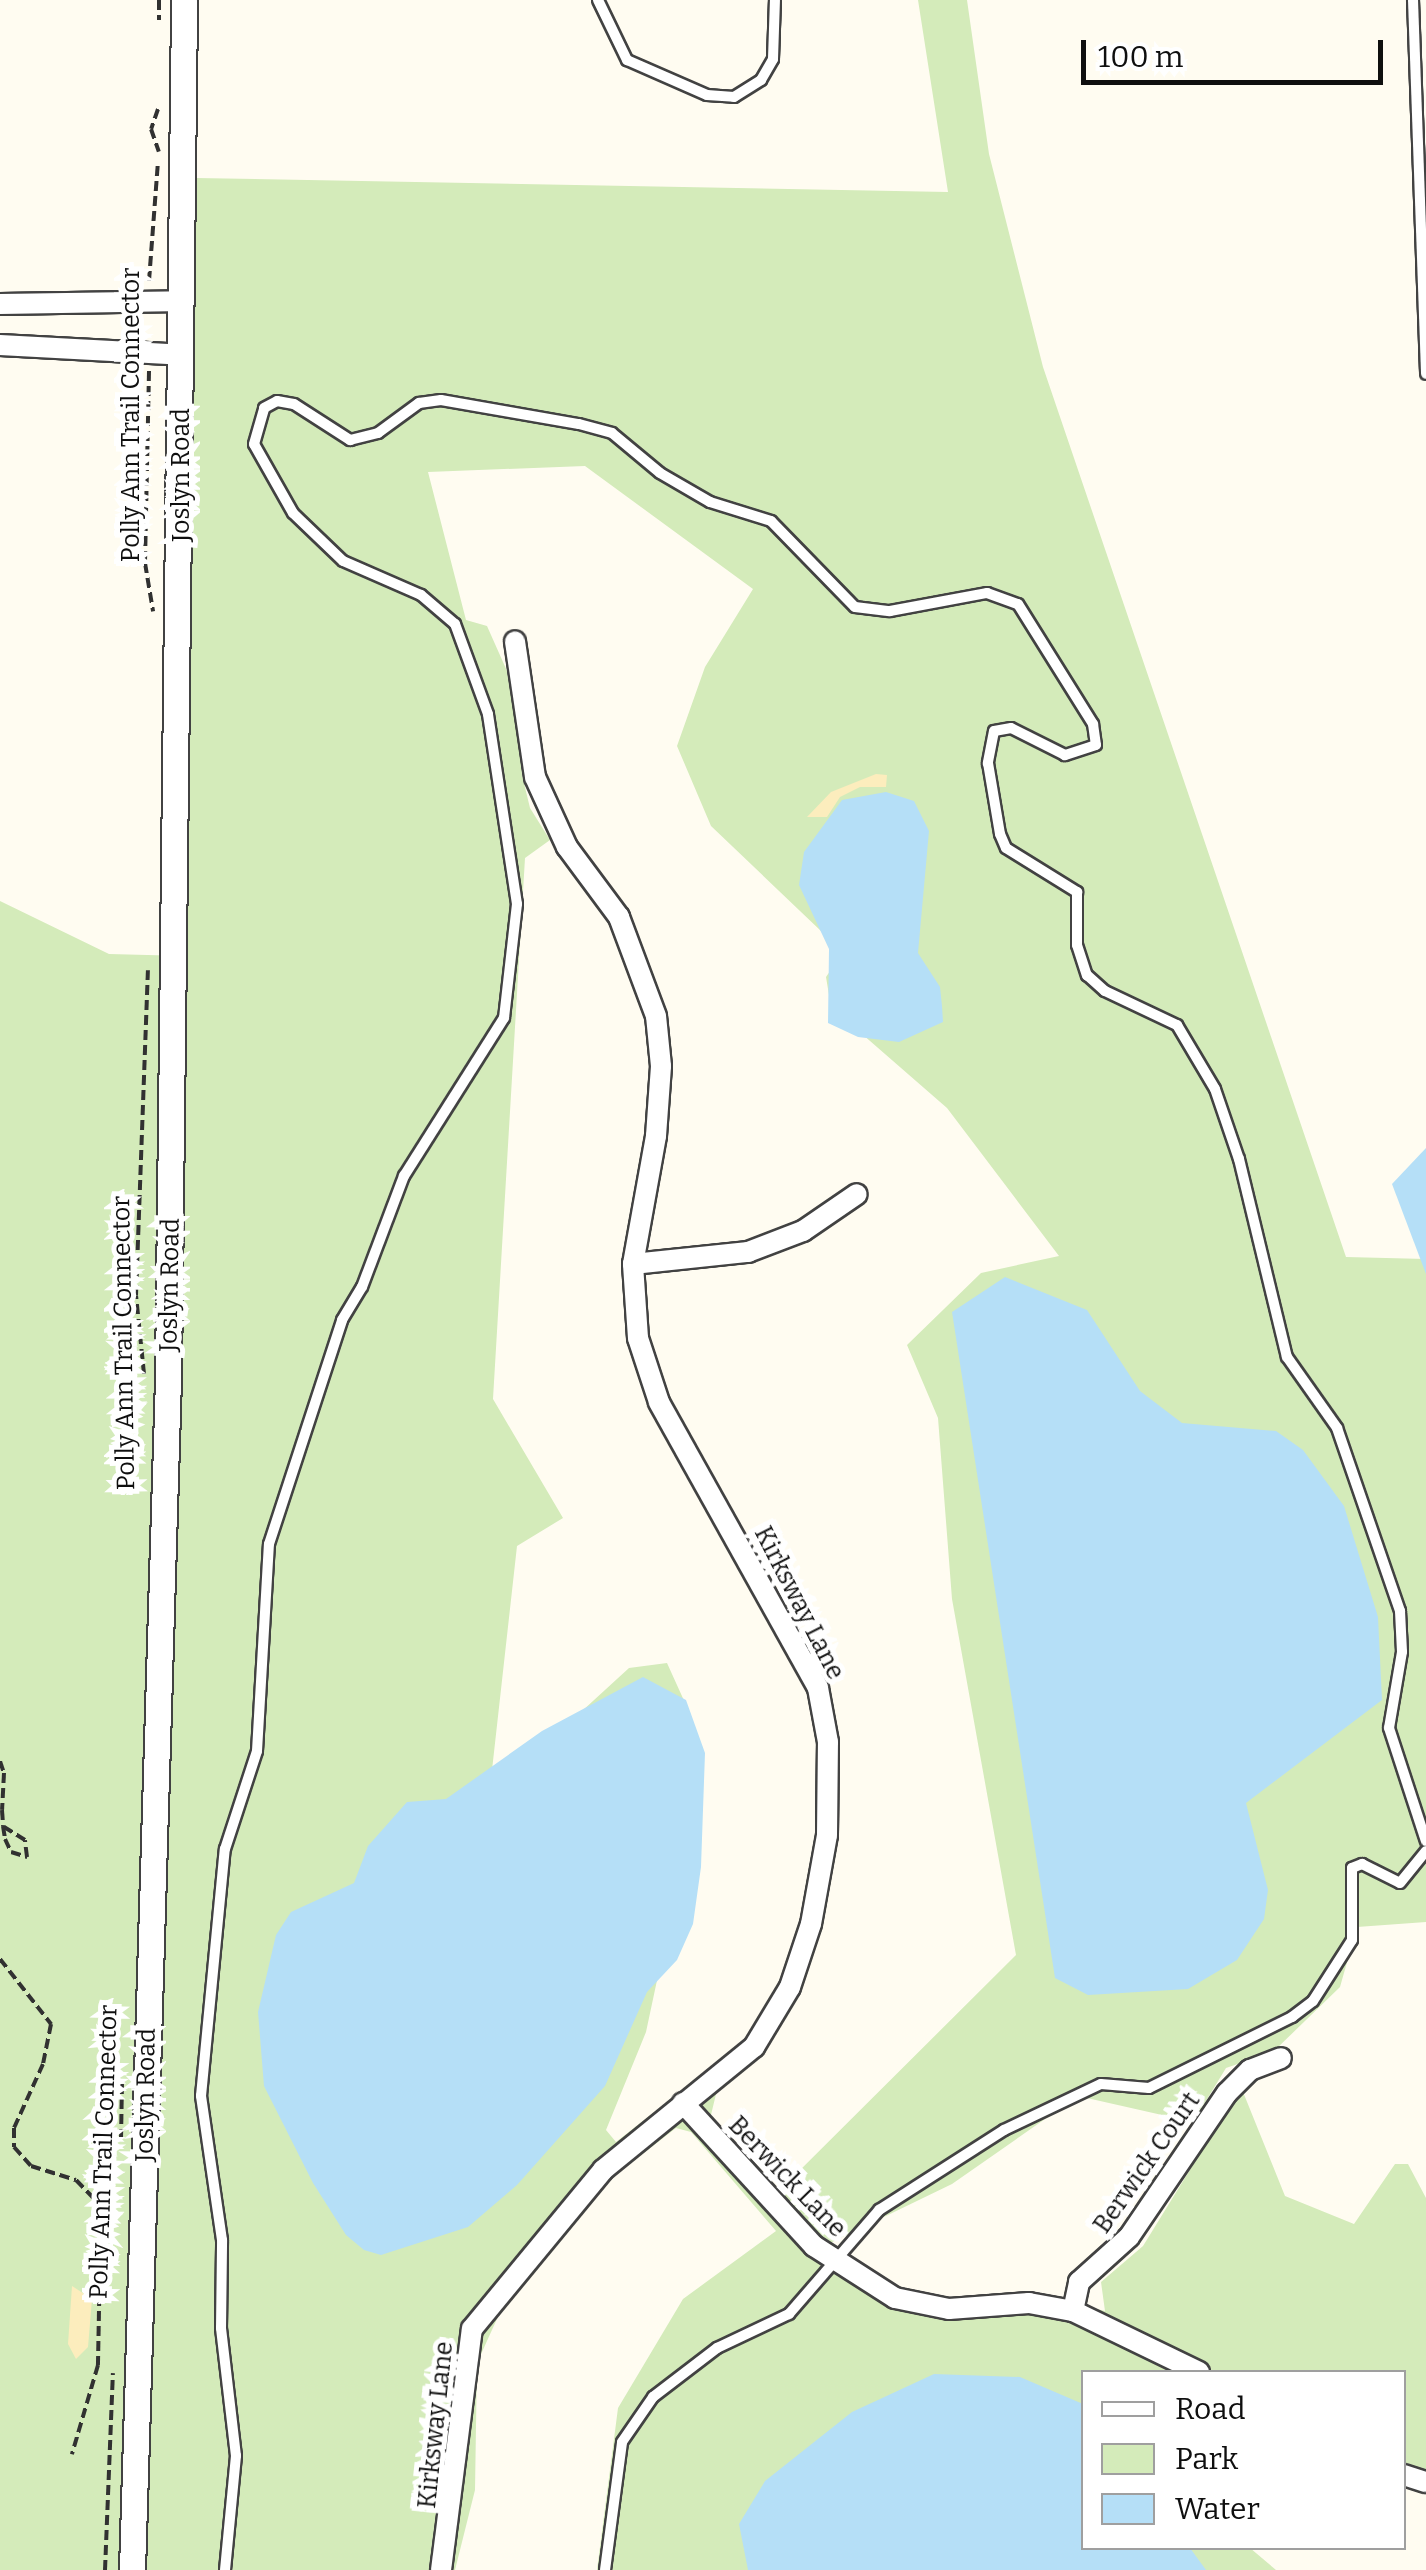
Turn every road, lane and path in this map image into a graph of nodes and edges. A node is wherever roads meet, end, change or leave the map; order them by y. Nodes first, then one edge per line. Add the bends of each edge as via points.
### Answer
1 (159, 0) edge
2 (184, 0) edge
3 (598, 0) edge
4 (775, 0) edge
5 (1412, 0) edge
6 (160, 38) dead end
7 (161, 100) dead end
8 (183, 300) junction
9 (149, 301) junction
10 (0, 304) edge
11 (0, 345) edge
12 (149, 352) junction
13 (182, 355) junction
14 (1426, 374) edge
15 (154, 620) dead end
16 (515, 641) dead end
17 (149, 956) dead end
18 (857, 1194) dead end
19 (633, 1264) junction
20 (145, 1386) dead end
21 (0, 1762) edge
22 (3, 1826) junction
23 (1426, 1842) edge
24 (1426, 1851) edge
25 (0, 1958) edge
26 (1281, 2058) dead end
27 (122, 2073) dead end
28 (683, 2103) junction
29 (121, 2148) dead end
30 (833, 2261) junction
31 (1073, 2311) junction
32 (114, 2364) dead end
33 (1195, 2370) edge
34 (72, 2454) dead end
35 (105, 2570) edge
36 (132, 2570) edge
37 (225, 2570) edge
38 (442, 2570) edge
39 (605, 2570) edge

1 - 6 path
2 - 8 street, Joslyn Road
3 - 4 lane via 627,60 707,96 734,97 761,80 773,60
5 - 14 lane
7 - 9 path, Polly Ann Trail Connector via 151,129 159,150
8 - 9 street
8 - 13 street, Joslyn Road
9 - 10 street
11 - 12 street
12 - 13 street
12 - 15 path, Polly Ann Trail Connector via 146,563
13 - 36 street, Joslyn Road via 168,1374
16 - 19 street, Kirksway Lane via 535,777 568,847 632,945 656,1016 656,1136
17 - 20 path, Polly Ann Trail Connector via 136,1295
18 - 19 street via 803,1230 748,1252
19 - 28 street, Kirksway Lane via 638,1338 658,1402 798,1643 818,1688 828,1742 827,1835 811,1924 790,1987 754,2048
21 - 22 path
22 - 22 path via 11,1852 27,1857 25,1840
23 - 37 lane via 1388,1728 1402,1652 1400,1612 1337,1428 1287,1357 1239,1159 1214,1089 1178,1025 1105,991 1087,975 1077,944 1077,892 1006,848 1000,834 988,762 994,731 1012,728 1065,755 1096,745 1093,724 1018,604 987,592 890,612 855,607 771,521 710,502 660,473 612,433 440,400 419,403 378,433 350,440 277,400 264,408 254,444 293,513 343,561 421,594 455,624 488,714 517,904 504,1018 404,1176 362,1287 342,1320 269,1544 256,1751 225,1849 201,2096 222,2240 221,2328 236,2456
24 - 30 lane via 1400,1884 1362,1864 1352,1868 1352,1940 1313,2000 1292,2017 1149,2088 1101,2084 1013,2125 879,2210
25 - 34 path via 50,2024 43,2064 14,2128 14,2147 31,2166 76,2180 101,2206 98,2365
26 - 31 street, Berwick Court via 1250,2070 1227,2093 1129,2237 1078,2282
27 - 29 path, Polly Ann Trail Connector
28 - 30 street, Berwick Lane via 782,2216
28 - 38 street, Kirksway Lane via 572,2201 472,2329
30 - 31 street, Berwick Lane via 896,2298 949,2309 1029,2303
30 - 39 lane via 789,2314 717,2348 652,2397 634,2421 622,2442
31 - 33 street, Berwick Lane
32 - 35 path

